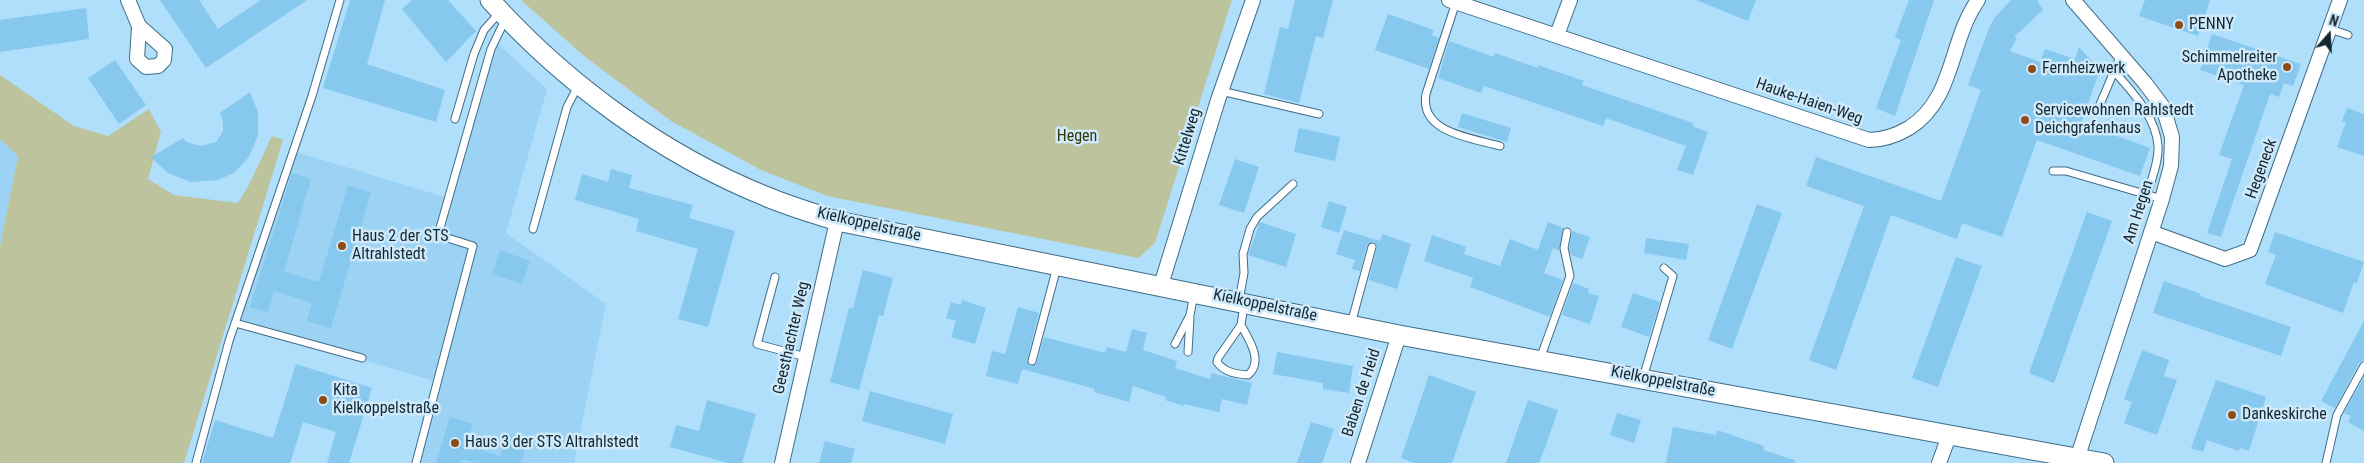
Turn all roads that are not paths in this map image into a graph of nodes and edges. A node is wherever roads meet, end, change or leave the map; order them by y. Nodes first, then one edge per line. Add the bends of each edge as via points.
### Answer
1 (128, 0) edge
2 (340, 0) edge
3 (1253, 0) edge
4 (1570, 0) edge
5 (1978, 0) edge
6 (2073, 0) edge
7 (2340, 0) edge
8 (1453, 1) edge
9 (499, 10) edge
10 (140, 26) dead end
11 (2330, 29) junction
12 (1557, 35) junction
13 (2348, 35) dead end
14 (2122, 55) junction
15 (2114, 71) junction
16 (580, 83) junction
17 (1221, 92) junction
18 (2098, 109) dead end
19 (1319, 114) dead end
20 (455, 119) dead end
21 (1500, 146) dead end
22 (2053, 171) dead end
23 (1293, 184) dead end
24 (2146, 195) junction
25 (2162, 199) junction
26 (837, 220) junction
27 (533, 229) dead end
28 (1567, 232) dead end
29 (2151, 232) junction
30 (1372, 247) dead end
31 (1058, 264) junction
32 (1664, 268) dead end
33 (775, 277) dead end
34 (1161, 285) junction
35 (1195, 292) junction
36 (1242, 302) junction
37 (1190, 315) junction
38 (235, 323) junction
39 (1241, 325) junction
40 (1351, 325) junction
41 (1399, 335) junction
42 (1175, 344) dead end
43 (1188, 352) dead end
44 (806, 357) junction
45 (362, 358) dead end
46 (1540, 359) junction
47 (1032, 361) dead end
48 (2364, 366) edge
49 (1643, 378) junction
50 (1949, 436) junction
51 (2077, 459) junction
52 (196, 463) edge
53 (416, 463) edge
54 (782, 463) edge
55 (1358, 463) edge
56 (1939, 463) edge
57 (2104, 463) edge
58 (2326, 463) edge

1 - 10 street
2 - 38 lane via 312,96
3 - 17 street, Kittelweg
4 - 12 street
5 - 12 street, Hauke-Haien-Weg via 1969,15 1945,84 1934,105 1923,118 1905,130 1878,140 1861,138
6 - 14 street, Am Hegen
7 - 11 street, Hegeneck
8 - 12 street, Hauke-Haien-Weg
8 - 21 lane via 1424,103 1436,125
9 - 16 street, Kielkoppelstraße
9 - 20 lane via 484,30 474,54
9 - 53 lane via 438,235 473,246
11 - 13 lane
11 - 29 street, Hegeneck via 2250,250 2225,259
14 - 15 lane
14 - 25 street, Am Hegen via 2163,107 2172,137 2171,166
15 - 18 lane
15 - 24 lane via 2142,102 2156,136 2156,162
16 - 26 street, Kielkoppelstraße via 650,136 681,154 766,196
16 - 27 lane via 567,107
17 - 19 lane
17 - 34 street, Kittelweg
22 - 24 lane via 2066,171
23 - 36 lane via 1257,217 1250,229 1243,254
24 - 25 lane
25 - 29 street, Am Hegen
26 - 31 street, Kielkoppelstraße
26 - 44 street, Geesthachter Weg
28 - 46 lane via 1564,248 1570,276
29 - 51 street, Am Hegen
30 - 40 lane
31 - 34 street, Kielkoppelstraße
31 - 47 lane
32 - 49 lane via 1673,276 1671,287
33 - 44 lane via 757,344
34 - 35 street, Kielkoppelstraße
35 - 36 street, Kielkoppelstraße
35 - 37 lane
36 - 39 lane
36 - 40 street, Kielkoppelstraße
37 - 42 lane
37 - 43 lane
38 - 45 lane
38 - 52 lane
39 - 39 lane via 1217,362 1221,368 1234,374 1248,375 1253,366 1253,348
40 - 41 street, Kielkoppelstraße
41 - 46 street, Kielkoppelstraße
41 - 55 street, Baben de Heid
44 - 54 street, Geesthachter Weg
46 - 49 street, Kielkoppelstraße
48 - 58 lane via 2337,415
49 - 50 street, Kielkoppelstraße
50 - 51 street, Kielkoppelstraße
50 - 56 street
51 - 57 street, Kielkoppelstraße

